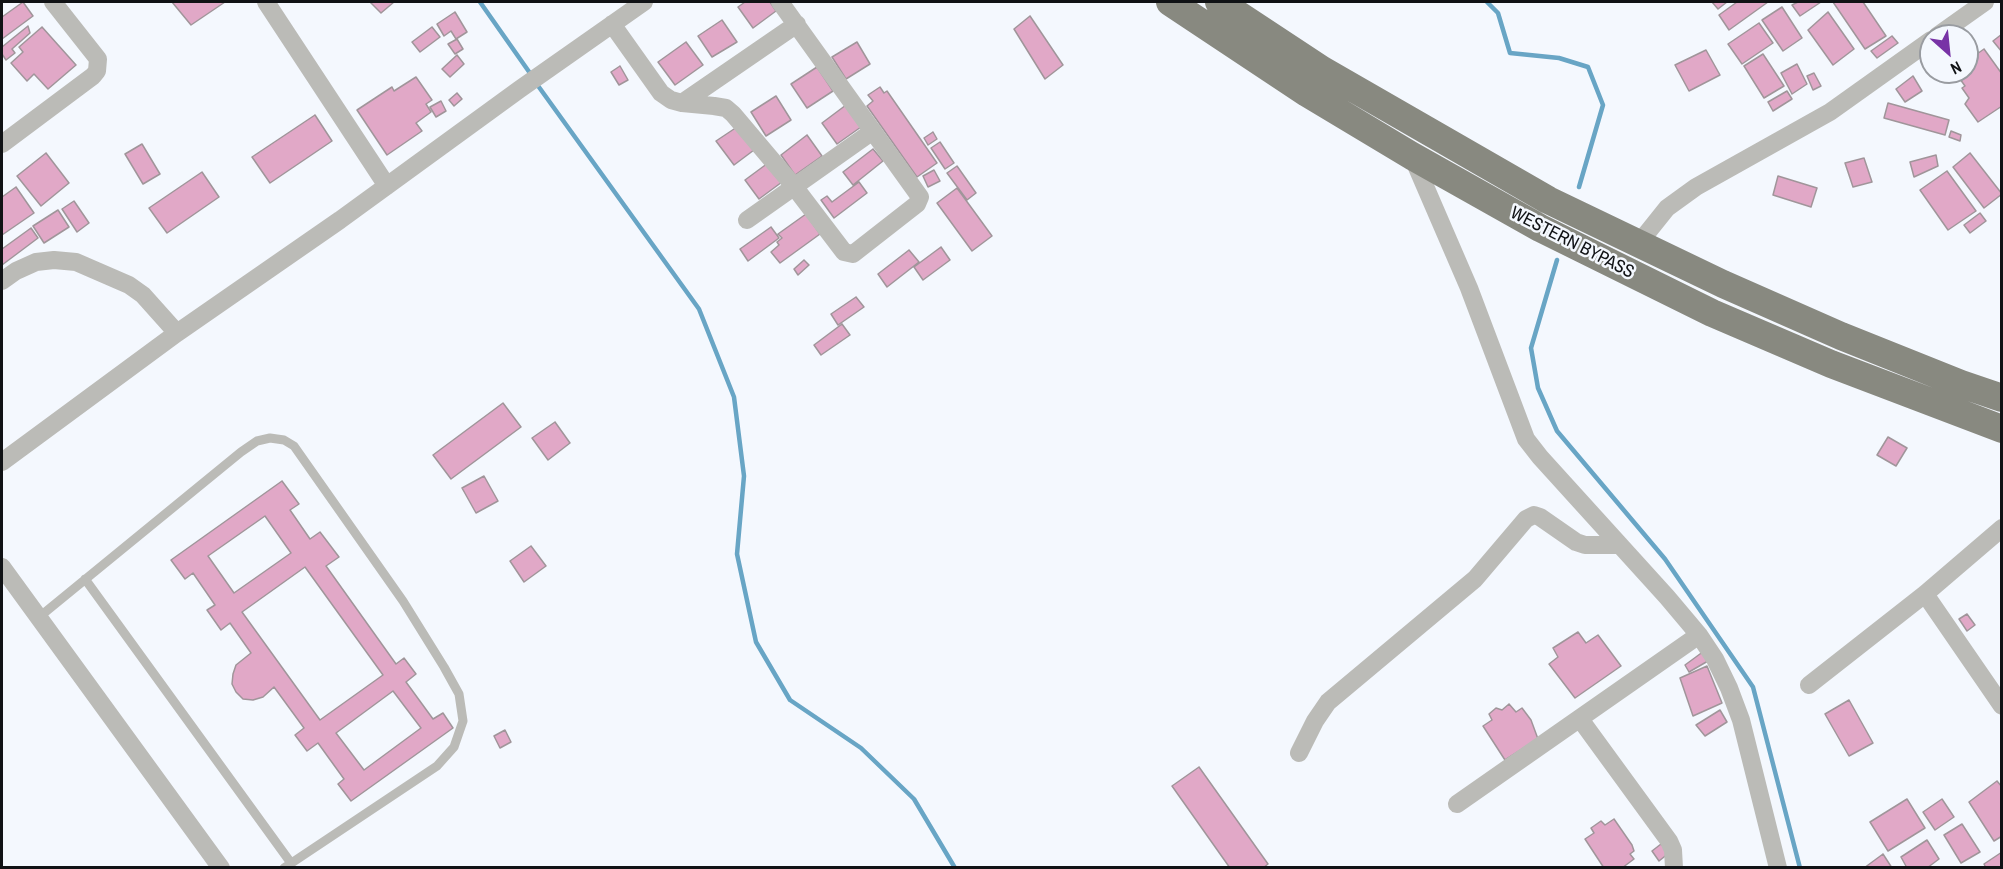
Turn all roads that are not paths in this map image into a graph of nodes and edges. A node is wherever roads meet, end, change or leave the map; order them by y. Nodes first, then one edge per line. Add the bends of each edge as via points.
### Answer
1 (53, 2) edge
2 (266, 2) edge
3 (644, 2) edge
4 (780, 2) edge
5 (1170, 2) edge
6 (1219, 2) edge
7 (1984, 2) edge
8 (612, 24) junction
9 (796, 24) junction
10 (1953, 24) edge
11 (1919, 49) edge
12 (682, 103) junction
13 (873, 131) junction
14 (2, 144) edge
15 (1412, 156) junction
16 (793, 185) junction
17 (387, 186) junction
18 (747, 220) dead end
19 (1639, 243) junction
20 (2, 281) edge
21 (177, 333) junction
22 (2001, 398) edge
23 (2001, 429) edge
24 (2, 462) edge
25 (2001, 528) edge
26 (1620, 545) junction
27 (2, 567) edge
28 (85, 579) junction
29 (1925, 594) junction
30 (38, 618) junction
31 (1699, 635) junction
32 (1809, 685) dead end
33 (2001, 706) edge
34 (1580, 719) junction
35 (1299, 753) dead end
36 (1457, 804) dead end
37 (288, 865) edge
38 (1671, 865) edge
39 (221, 867) edge
40 (1778, 867) edge

1 - 14 street via 98,58 97,71
2 - 17 street
3 - 8 street
4 - 9 street
5 - 15 main road, WESTERN BYPASS via 1307,93
6 - 19 main road, WESTERN BYPASS via 1428,133 1548,200
7 - 10 street
8 - 12 street via 661,93
8 - 17 street
9 - 12 street
9 - 13 street
11 - 19 street via 1830,112 1696,187 1667,208
12 - 16 street via 726,108
13 - 16 street
13 - 16 street via 921,197 857,252 844,252
15 - 23 main road, WESTERN BYPASS via 1540,228 1712,313 1831,364
15 - 26 street via 1469,288 1527,439
16 - 18 street
17 - 21 street
19 - 22 main road, WESTERN BYPASS via 1841,336
20 - 21 street via 36,262 76,262 129,285
21 - 24 street
25 - 29 street
26 - 31 street
26 - 35 street via 1585,545 1540,517 1526,519 1475,579 1328,702
27 - 30 street
28 - 30 lane
28 - 37 lane
28 - 37 lane via 257,441 270,438 294,446 403,601 444,667 459,694 463,721 454,747 437,766
29 - 32 street
29 - 33 street
30 - 39 street
31 - 34 street
31 - 40 street via 1738,712
34 - 36 street
34 - 38 street via 1669,841 1673,850

